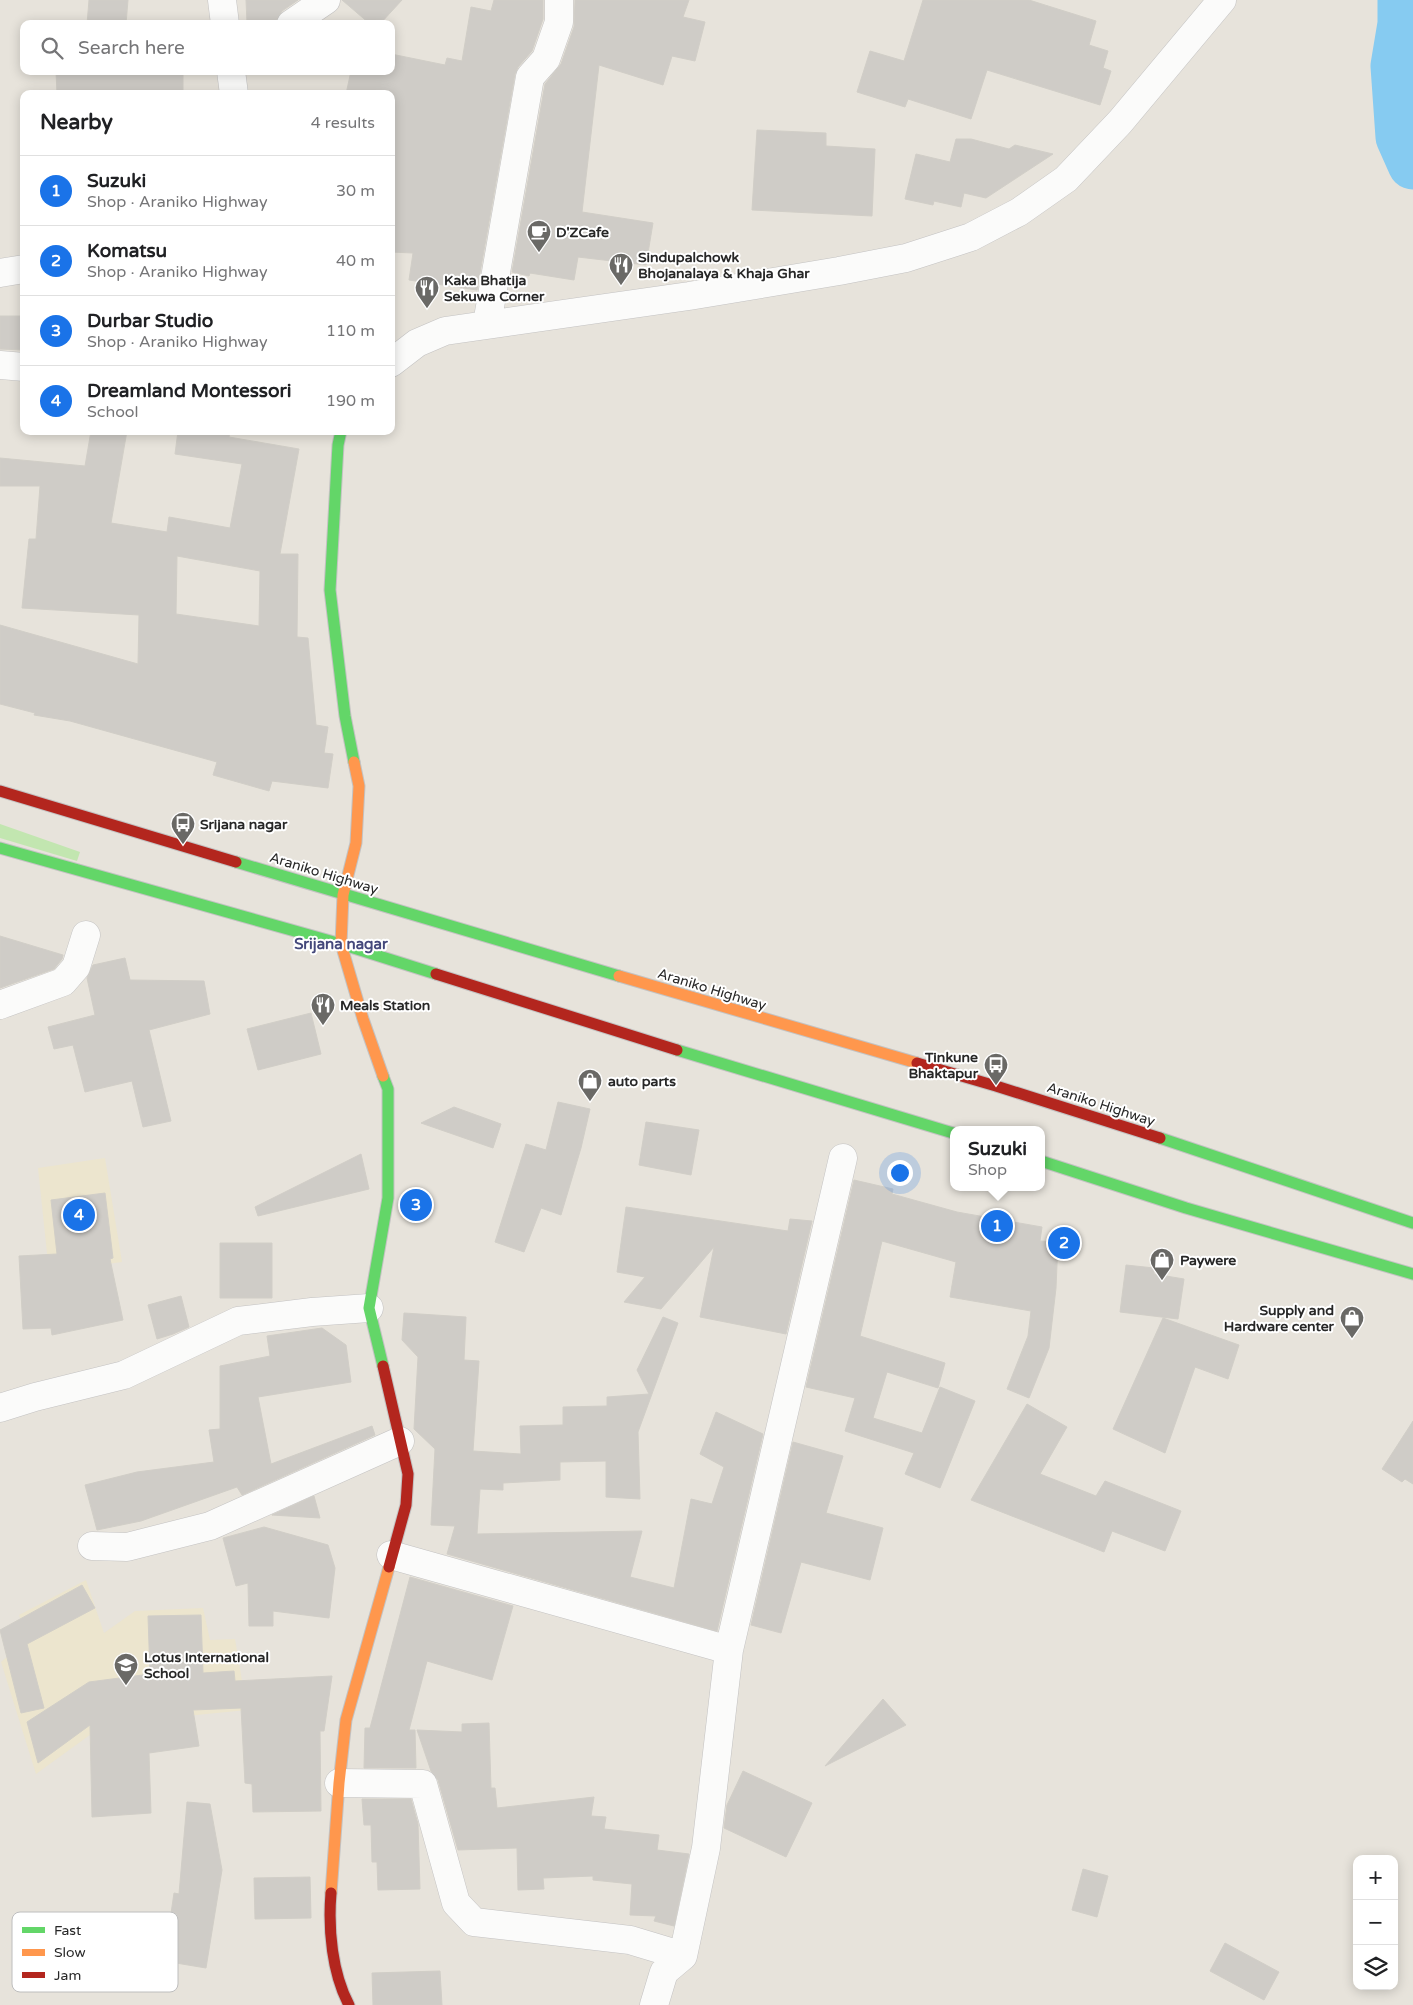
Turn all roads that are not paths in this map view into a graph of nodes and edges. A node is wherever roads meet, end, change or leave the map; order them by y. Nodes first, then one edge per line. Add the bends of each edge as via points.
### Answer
1 (222, 0) edge
2 (326, 0) edge
3 (559, 0) edge
4 (1222, 0) edge
5 (224, 20) edge
6 (297, 20) edge
7 (231, 75) edge
8 (233, 90) edge
9 (20, 269) edge
10 (0, 273) edge
11 (487, 324) junction
12 (395, 359) edge
13 (0, 364) edge
14 (20, 366) edge
15 (340, 435) edge
16 (0, 791) edge
17 (0, 848) edge
18 (343, 895) junction
19 (86, 935) dead end
20 (341, 944) junction
21 (0, 1005) edge
22 (950, 1132) edge
23 (843, 1158) dead end
24 (1045, 1162) edge
25 (1413, 1223) edge
26 (1413, 1274) edge
27 (370, 1308) junction
28 (0, 1408) edge
29 (400, 1441) junction
30 (92, 1546) dead end
31 (391, 1555) junction
32 (729, 1650) junction
33 (339, 1782) junction
34 (683, 1956) junction
35 (349, 2005) edge
36 (654, 2005) edge

1 - 5 street
2 - 6 street
3 - 11 street via 559,22 546,59 530,77
4 - 11 street via 1120,122 1066,179 1019,212 971,238 906,258 839,271
7 - 8 street
9 - 10 street
11 - 12 street via 446,331 417,343
13 - 14 street
15 - 18 main road via 332,520 330,590 344,707 359,786 356,843
16 - 18 main road, Araniko Highway
17 - 20 main road
18 - 20 main road
18 - 25 main road, Araniko Highway via 996,1086
19 - 21 street via 76,967 63,982
20 - 22 main road
20 - 27 main road via 388,1089 388,1198
23 - 32 street
24 - 26 main road via 1186,1208
27 - 28 street via 238,1321 124,1375
27 - 29 main road
29 - 30 street via 210,1526 128,1548
29 - 31 main road via 408,1474 406,1505
31 - 32 street
31 - 33 main road via 346,1720
32 - 34 street via 706,1848
33 - 34 street via 423,1784 456,1903 474,1922 630,1940
33 - 35 main road via 329,1916 342,1992
34 - 36 street via 664,1972

